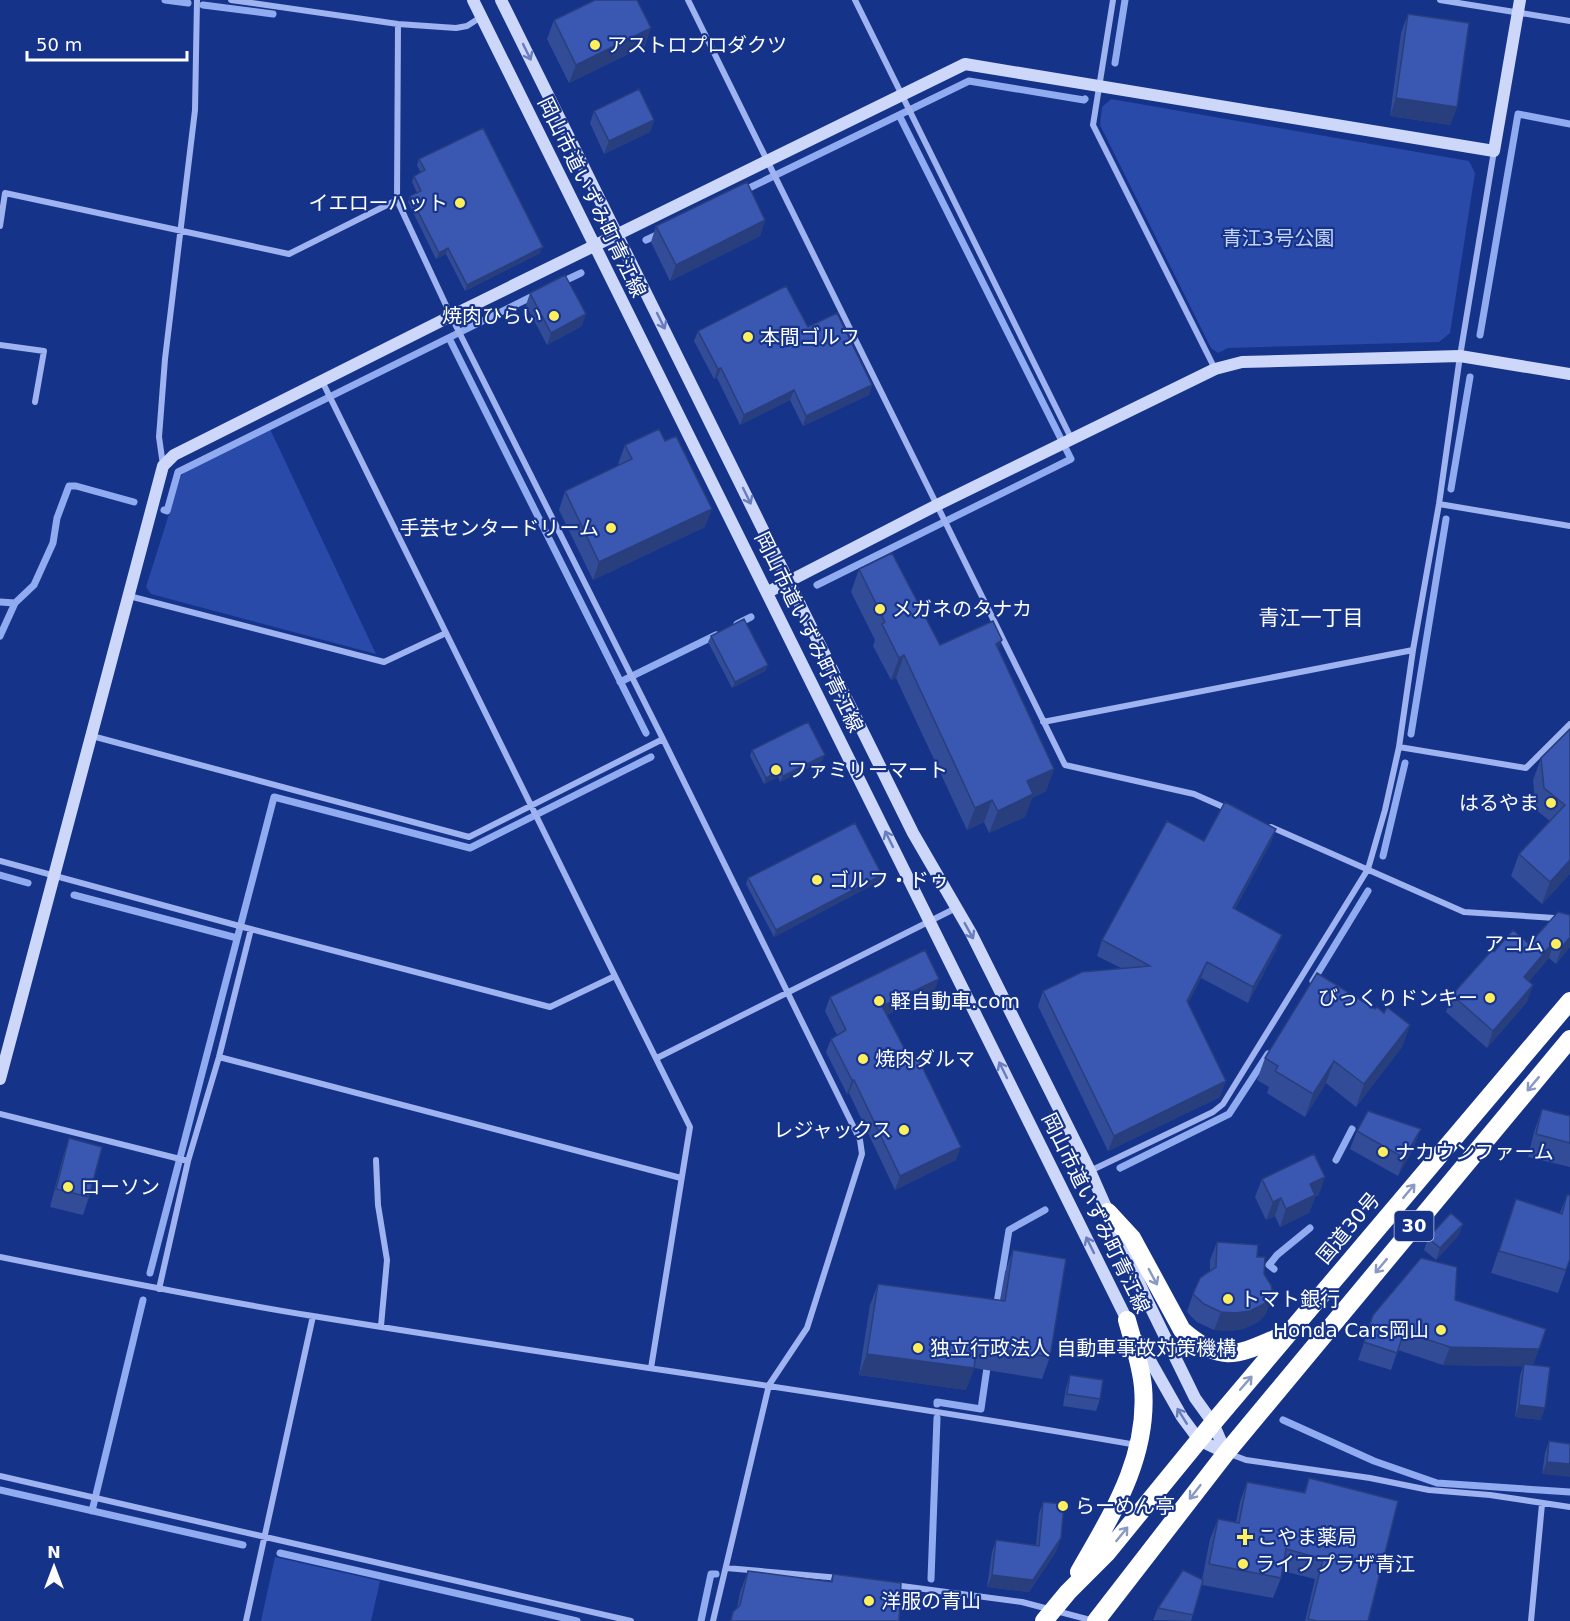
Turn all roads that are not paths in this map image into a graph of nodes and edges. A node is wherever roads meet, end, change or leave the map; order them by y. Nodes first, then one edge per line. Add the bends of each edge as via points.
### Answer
1 (197, 0) edge
2 (231, 0) edge
3 (473, 0) edge
4 (501, 0) edge
5 (688, 0) edge
6 (855, 0) edge
7 (1113, 0) edge
8 (1440, 0) edge
9 (1520, 0) edge
10 (1518, 13) junction
11 (481, 16) junction
12 (1570, 21) edge
13 (398, 24) junction
14 (1100, 84) junction
15 (902, 96) junction
16 (1494, 151) junction
17 (767, 161) junction
18 (397, 200) junction
19 (0, 226) edge
20 (180, 231) junction
21 (618, 234) junction
22 (594, 245) junction
23 (451, 316) junction
24 (0, 345) edge
25 (1460, 356) junction
26 (1215, 369) junction
27 (1570, 374) edge
28 (322, 381) junction
29 (35, 402) dead end
30 (1066, 443) junction
31 (163, 466) junction
32 (1439, 504) junction
33 (937, 505) junction
34 (1570, 526) edge
35 (788, 581) junction
36 (768, 592) junction
37 (129, 596) junction
38 (446, 633) junction
39 (1413, 650) junction
40 (1043, 722) junction
41 (1570, 724) edge
42 (92, 736) junction
43 (663, 739) junction
44 (1399, 747) junction
45 (531, 806) junction
46 (1238, 813) edge
47 (1259, 822) edge
48 (0, 861) edge
49 (1368, 870) junction
50 (55, 875) junction
51 (956, 908) junction
52 (1570, 919) edge
53 (930, 921) junction
54 (251, 929) junction
55 (615, 976) junction
56 (787, 993) junction
57 (1570, 1001) edge
58 (1570, 1039) edge
59 (219, 1057) junction
60 (657, 1058) junction
61 (0, 1079) edge
62 (0, 1114) edge
63 (182, 1159) junction
64 (376, 1160) dead end
65 (1090, 1171) junction
66 (681, 1178) junction
67 (1108, 1212) junction
68 (0, 1257) edge
69 (159, 1289) junction
70 (313, 1316) junction
71 (1127, 1320) junction
72 (381, 1326) junction
73 (1290, 1332) junction
74 (651, 1368) junction
75 (769, 1385) junction
76 (1213, 1423) junction
77 (1199, 1440) junction
78 (1138, 1445) junction
79 (1226, 1452) junction
80 (0, 1476) edge
81 (1542, 1504) junction
82 (1570, 1507) edge
83 (265, 1537) junction
84 (726, 1568) junction
85 (849, 1579) edge
86 (884, 1584) edge
87 (1068, 1592) junction
88 (1048, 1615) edge
89 (246, 1621) edge
90 (631, 1621) edge
91 (713, 1621) edge
92 (1095, 1621) edge
93 (1531, 1621) edge

1 - 20 street via 195,110
2 - 13 street
3 - 11 street, 岡山市道いずみ町青江線
4 -> 21 street, 岡山市道いずみ町青江線
5 - 17 street
6 - 15 street
7 - 14 street
8 - 10 street
9 - 10 street
10 - 12 street
10 - 16 street
11 - 13 street via 456,28
11 - 22 street, 岡山市道いずみ町青江線
13 - 18 street
14 - 15 street via 965,64
14 - 16 street
14 - 26 street via 1093,125
15 - 17 street
15 - 30 street
16 - 25 street
17 - 21 street
17 - 33 street
18 - 20 street via 289,254
18 - 23 street
19 - 20 street via 5,193
20 - 31 street via 159,437
21 - 22 street
21 -> 35 street, 岡山市道いずみ町青江線
22 - 23 street
22 - 36 street, 岡山市道いずみ町青江線
23 - 28 street
23 - 43 street
24 - 29 street via 44,351
25 - 26 street via 1242,362
25 - 27 street
25 - 32 street
26 - 30 street
28 - 31 street via 174,455
28 - 38 street
30 - 33 street
31 - 37 street
32 - 34 street
32 - 39 street
33 - 35 street
33 - 40 street
35 - 36 street
35 - 51 street, 岡山市道いずみ町青江線 via 913,833
53 -> 36 street, 岡山市道いずみ町青江線
37 - 38 street via 384,662
37 - 42 street
38 - 45 street
39 - 40 street
39 - 44 street
40 - 46 street via 1065,765 1194,794
41 - 44 street via 1526,768
42 - 45 street via 469,837
42 - 50 street
43 - 45 street
43 - 56 street
44 - 49 street
45 - 55 street
47 - 49 street
48 - 50 street
49 - 52 street via 1464,912
49 - 65 street via 1223,1104
50 - 54 street
50 - 61 street
51 - 53 street
51 -> 65 street, 岡山市道いずみ町青江線
53 - 56 street
71 -> 53 street, 岡山市道いずみ町青江線
54 - 55 street via 550,1007
54 - 59 street
55 - 60 street
56 - 60 street
56 - 75 street via 860,1140 862,1154 807,1328
73 -> 57 highway, 国道30号 / 30
58 -> 79 highway, 30
59 - 63 street
59 - 66 street
60 - 66 street via 690,1126
62 - 63 street
63 - 69 street
64 - 72 street via 387,1260
65 - 67 street, 岡山市道いずみ町青江線
66 - 74 street
67 -> 73 highway via 1132,1238 1182,1330 1195,1341 1226,1355
67 - 76 street, 岡山市道いずみ町青江線 via 1195,1398
68 - 69 street
69 - 70 street
70 - 72 street
70 - 83 street
77 -> 71 street, 岡山市道いずみ町青江線
71 - 78 highway via 1143,1389
72 - 74 street
76 -> 73 highway, 国道30号 / 30
74 - 75 street
75 - 78 street
75 - 84 street
76 - 77 highway, 国道30号 / 30
76 - 79 street, 岡山市道いずみ町青江線
77 - 79 street, 岡山市道いずみ町青江線
87 -> 77 highway, 国道30号 / 30 via 1106,1554
78 - 87 highway via 1131,1474 1116,1507
79 - 81 street via 1246,1460
79 -> 92 highway, 30
80 - 83 street
81 - 82 street
81 - 93 street
83 - 89 street
83 - 90 street
84 - 85 street
84 - 91 street
86 - 88 street via 1022,1602
87 - 88 highway, 国道30号 / 30
88 - 92 street

